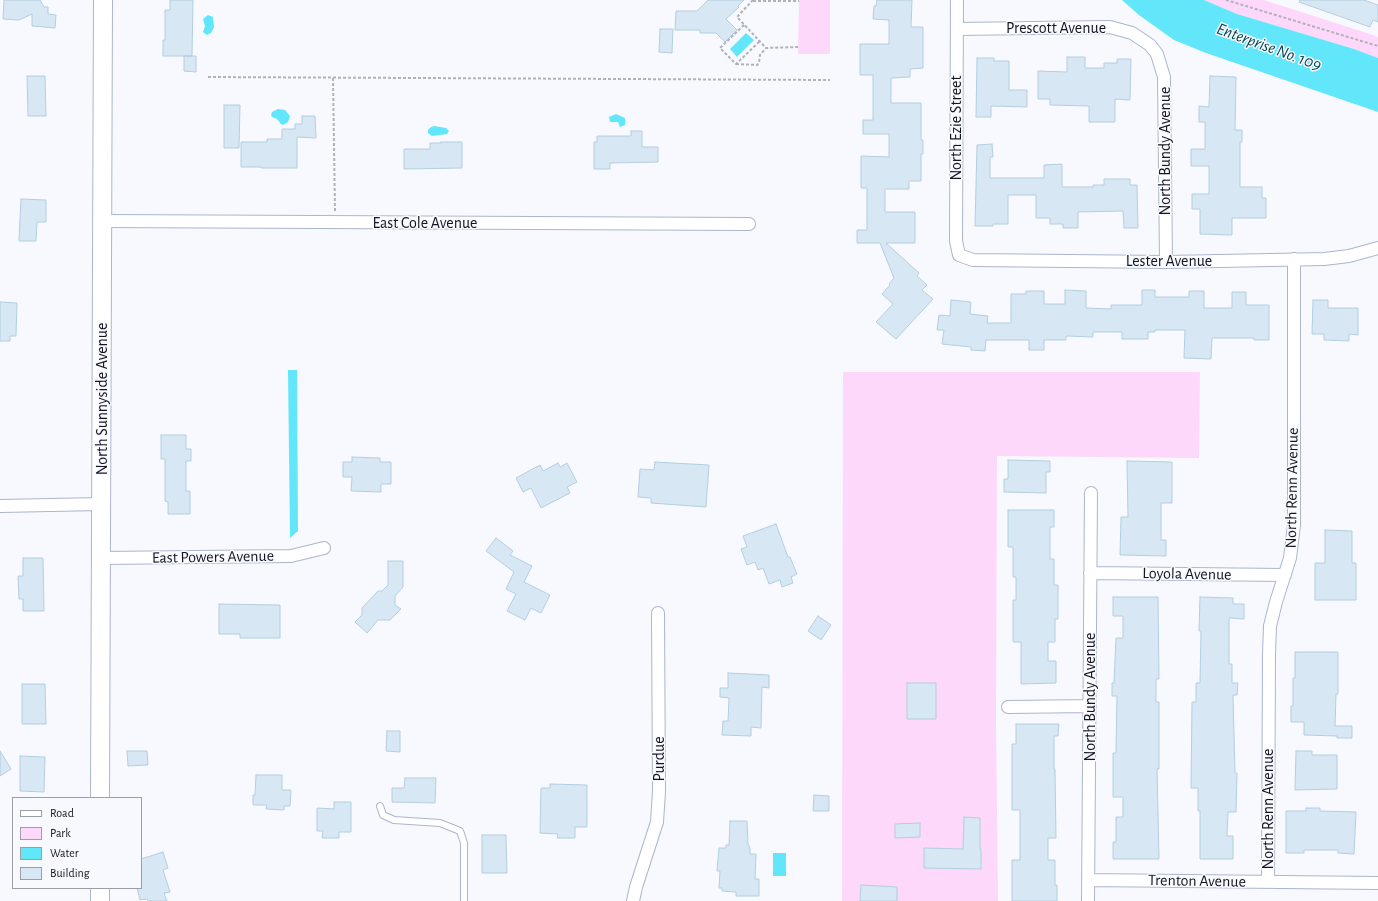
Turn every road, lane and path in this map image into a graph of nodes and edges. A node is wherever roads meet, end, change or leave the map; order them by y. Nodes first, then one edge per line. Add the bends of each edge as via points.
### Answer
1 (103, 0) edge
2 (753, 0) edge
3 (958, 0) edge
4 (1226, 0) edge
5 (799, 1) dead end
6 (744, 25) junction
7 (957, 29) junction
8 (760, 41) junction
9 (1150, 44) joint
10 (1378, 46) edge
11 (798, 47) dead end
12 (766, 48) junction
13 (736, 64) junction
14 (208, 77) dead end
15 (333, 78) junction
16 (830, 80) dead end
17 (102, 221) junction
18 (335, 222) junction
19 (749, 224) dead end
20 (1378, 248) edge
21 (959, 255) joint
22 (1294, 259) junction
23 (1166, 262) junction
24 (1091, 493) dead end
25 (101, 504) junction
26 (0, 506) edge
27 (324, 548) dead end
28 (101, 558) junction
29 (1090, 573) junction
30 (1285, 575) junction
31 (658, 612) dead end
32 (1090, 706) junction
33 (1008, 707) dead end
34 (100, 797) edge
35 (380, 806) dead end
36 (1088, 880) junction
37 (1268, 882) junction
38 (1378, 883) edge
39 (100, 889) edge
40 (100, 901) edge
41 (464, 901) edge
42 (633, 901) edge
43 (1088, 901) edge

1 - 17 main road, North Sunnyside Avenue
2 - 5 path
2 - 6 path via 737,17
3 - 7 street, North Ezie Street
4 - 10 path
6 - 8 path
6 - 13 path via 720,48
7 - 9 street, Prescott Avenue via 1110,27 1132,33
7 - 21 street, North Ezie Street via 956,241
8 - 12 path
8 - 13 path
9 - 23 street, North Bundy Avenue via 1162,65 1164,77
11 - 12 path
12 - 13 path via 760,54 757,65
14 - 15 path
15 - 16 path
15 - 18 path
17 - 18 street, East Cole Avenue
17 - 25 main road, North Sunnyside Avenue
18 - 19 street, East Cole Avenue
20 - 22 street, Lester Avenue via 1349,256
21 - 23 street, Lester Avenue via 973,260
22 - 23 street, Lester Avenue
22 - 30 street, North Renn Avenue via 1294,525
24 - 29 street, North Bundy Avenue
25 - 26 street
25 - 28 main road, North Sunnyside Avenue
27 - 28 street, East Powers Avenue via 291,556
28 - 34 main road, North Sunnyside Avenue
29 - 30 street, Loyola Avenue
29 - 32 street, North Bundy Avenue
30 - 37 street, North Renn Avenue via 1270,626
31 - 42 street, Purdue via 657,822
32 - 33 street
32 - 36 street, North Bundy Avenue
35 - 41 lane via 383,815 394,820 440,822 460,831 464,843
36 - 37 street, Trenton Avenue
36 - 43 street, North Bundy Avenue
37 - 38 street, Trenton Avenue
39 - 40 main road

